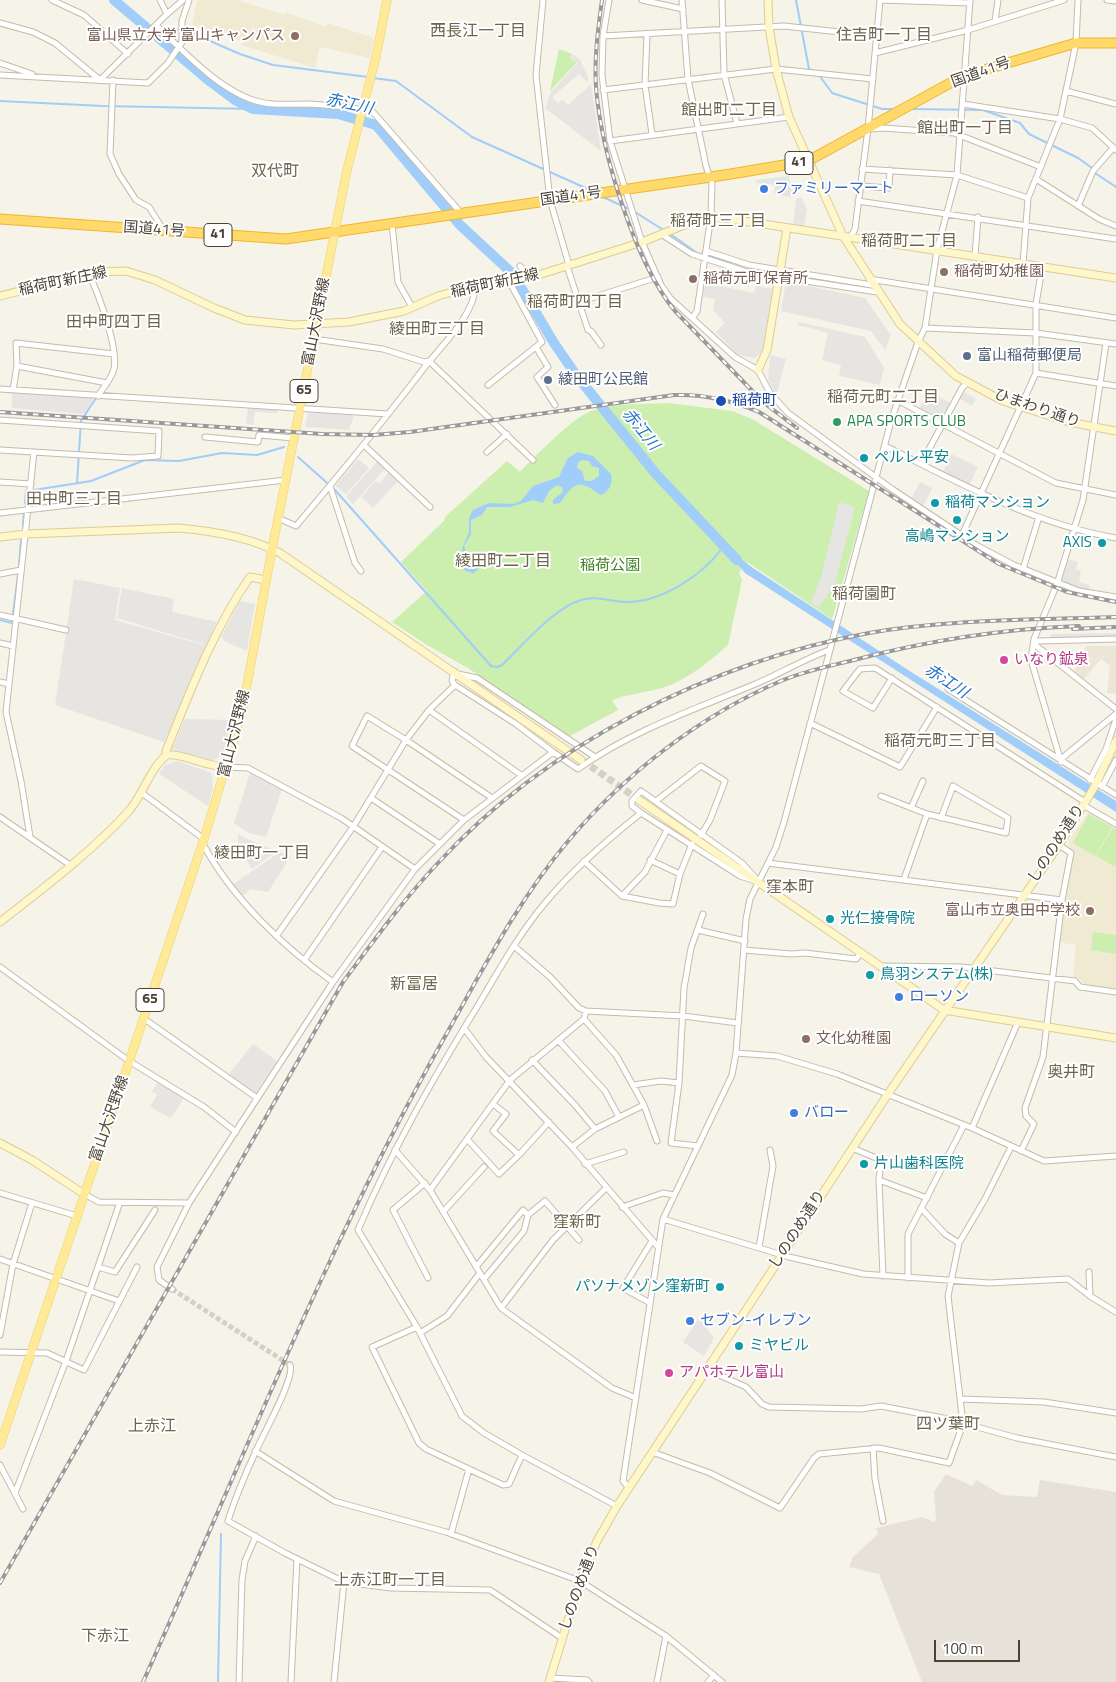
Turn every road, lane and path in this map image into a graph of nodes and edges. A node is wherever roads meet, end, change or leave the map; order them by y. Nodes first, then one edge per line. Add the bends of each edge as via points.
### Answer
1 (52, 0) edge
2 (160, 0) edge
3 (183, 0) edge
4 (189, 0) edge
5 (387, 0) edge
6 (543, 0) edge
7 (608, 0) edge
8 (642, 0) edge
9 (682, 0) edge
10 (722, 0) edge
11 (768, 0) edge
12 (880, 0) edge
13 (998, 0) edge
14 (1064, 0) edge
15 (1078, 0) edge
16 (1107, 0) edge
17 (970, 1) edge
18 (1116, 1) edge
19 (683, 9) junction
20 (167, 14) junction
21 (995, 21) junction
22 (0, 23) edge
23 (156, 25) junction
24 (769, 27) junction
25 (721, 30) junction
26 (968, 30) junction
27 (684, 32) junction
28 (646, 34) junction
29 (603, 36) junction
30 (877, 36) junction
31 (1076, 42) junction
32 (1116, 43) edge
33 (179, 47) junction
34 (875, 53) junction
35 (128, 54) junction
36 (0, 63) edge
37 (776, 69) junction
38 (724, 74) junction
39 (0, 75) edge
40 (38, 76) junction
41 (963, 76) junction
42 (688, 79) junction
43 (873, 79) junction
44 (100, 80) junction
45 (113, 80) junction
46 (645, 85) junction
47 (603, 90) junction
48 (1066, 91) junction
49 (963, 104) junction
50 (1116, 104) edge
51 (363, 110) junction
52 (789, 117) junction
53 (1060, 119) junction
54 (737, 123) junction
55 (697, 128) junction
56 (868, 130) junction
57 (652, 134) junction
58 (960, 136) junction
59 (610, 140) junction
60 (1115, 149) edge
61 (808, 161) junction
62 (1041, 167) junction
63 (862, 169) junction
64 (890, 170) junction
65 (957, 175) junction
66 (710, 176) junction
67 (1036, 179) junction
68 (860, 186) junction
69 (625, 190) junction
70 (1028, 198) junction
71 (550, 200) junction
72 (858, 201) junction
73 (1078, 206) junction
74 (460, 214) junction
75 (946, 214) junction
76 (711, 216) junction
77 (978, 217) junction
78 (0, 219) edge
79 (392, 224) junction
80 (1027, 225) junction
81 (1116, 226) edge
82 (788, 228) junction
83 (164, 231) junction
84 (334, 233) junction
85 (661, 234) junction
86 (847, 237) junction
87 (1116, 237) edge
88 (642, 242) junction
89 (938, 250) junction
90 (706, 251) junction
91 (975, 256) junction
92 (705, 258) junction
93 (1023, 264) junction
94 (568, 265) junction
95 (520, 266) dead end
96 (1042, 268) junction
97 (780, 273) junction
98 (90, 274) junction
99 (658, 277) junction
100 (529, 278) junction
101 (1116, 278) edge
102 (509, 281) junction
103 (870, 282) junction
104 (476, 285) junction
105 (931, 289) junction
106 (877, 292) junction
107 (0, 296) edge
108 (579, 302) junction
109 (1036, 304) junction
110 (412, 307) junction
111 (693, 317) junction
112 (1116, 318) edge
113 (318, 323) junction
114 (925, 328) junction
115 (1036, 333) junction
116 (314, 339) junction
117 (918, 342) junction
118 (1106, 343) junction
119 (1116, 344) edge
120 (601, 345) dead end
121 (536, 347) junction
122 (114, 354) junction
123 (430, 361) junction
124 (17, 366) junction
125 (758, 370) junction
126 (1036, 373) junction
127 (968, 382) junction
128 (107, 383) junction
129 (1101, 383) junction
130 (488, 385) dead end
131 (1116, 386) edge
132 (0, 389) edge
133 (13, 390) junction
134 (98, 396) junction
135 (897, 400) junction
136 (555, 405) dead end
137 (1020, 407) junction
138 (300, 408) junction
139 (388, 414) junction
140 (0, 420) edge
141 (942, 424) junction
142 (1095, 428) junction
143 (1116, 431) edge
144 (506, 434) junction
145 (205, 437) dead end
146 (294, 438) junction
147 (365, 446) junction
148 (885, 446) junction
149 (0, 450) edge
150 (34, 452) junction
151 (487, 452) dead end
152 (998, 454) junction
153 (533, 460) dead end
154 (921, 464) junction
155 (877, 478) junction
156 (286, 480) junction
157 (0, 482) edge
158 (31, 484) junction
159 (330, 486) junction
160 (1085, 490) junction
161 (980, 493) junction
162 (1116, 495) edge
163 (430, 507) dead end
164 (28, 508) junction
165 (0, 512) edge
166 (1039, 517) junction
167 (278, 518) junction
168 (1075, 530) junction
169 (26, 534) junction
170 (962, 535) junction
171 (0, 537) edge
172 (1116, 538) edge
173 (272, 548) junction
174 (21, 570) junction
175 (1023, 570) junction
176 (361, 571) dead end
177 (0, 574) edge
178 (266, 580) junction
179 (1057, 584) junction
180 (1116, 597) edge
181 (0, 615) edge
182 (16, 619) junction
183 (66, 630) dead end
184 (1116, 639) edge
185 (0, 643) edge
186 (1034, 644) junction
187 (13, 646) junction
188 (828, 650) junction
189 (456, 673) junction
190 (892, 678) junction
191 (0, 682) edge
192 (9, 684) junction
193 (455, 684) junction
194 (948, 689) dead end
195 (937, 707) junction
196 (1116, 709) edge
197 (429, 710) junction
198 (1116, 714) edge
199 (1116, 719) edge
200 (810, 723) junction
201 (406, 740) junction
202 (1116, 741) edge
203 (553, 752) junction
204 (167, 755) junction
205 (594, 757) junction
206 (581, 760) tunnel mouth
207 (1061, 760) junction
208 (1116, 760) edge
209 (227, 767) junction
210 (388, 769) junction
211 (520, 776) junction
212 (923, 781) dead end
213 (1096, 784) junction
214 (142, 792) junction
215 (1116, 795) edge
216 (881, 796) dead end
217 (371, 798) junction
218 (492, 798) junction
219 (639, 800) tunnel mouth
220 (656, 800) junction
221 (1085, 802) junction
222 (911, 808) junction
223 (641, 813) junction
224 (927, 814) junction
225 (0, 817) edge
226 (941, 818) junction
227 (464, 820) junction
228 (1116, 824) edge
229 (354, 827) junction
230 (667, 830) junction
231 (701, 835) junction
232 (30, 837) junction
233 (204, 842) junction
234 (440, 844) junction
235 (692, 844) junction
236 (1059, 844) junction
237 (382, 846) junction
238 (650, 860) junction
239 (584, 861) junction
240 (768, 863) junction
241 (70, 865) junction
242 (415, 870) junction
243 (680, 874) junction
244 (904, 879) junction
245 (759, 882) junction
246 (622, 896) junction
247 (1023, 896) junction
248 (1062, 900) junction
249 (703, 914) dead end
250 (0, 922) edge
251 (698, 930) junction
252 (277, 935) junction
253 (744, 941) junction
254 (514, 946) junction
255 (744, 950) junction
256 (862, 953) junction
257 (305, 959) junction
258 (880, 966) junction
259 (0, 967) edge
260 (974, 968) junction
261 (1053, 978) junction
262 (333, 982) junction
263 (1116, 992) edge
264 (944, 1010) junction
265 (586, 1011) junction
266 (684, 1016) junction
267 (144, 1018) junction
268 (584, 1019) junction
269 (1018, 1022) junction
270 (738, 1024) junction
271 (1048, 1027) junction
272 (464, 1028) junction
273 (1116, 1038) edge
274 (558, 1040) junction
275 (736, 1053) junction
276 (532, 1060) junction
277 (129, 1061) junction
278 (510, 1080) junction
279 (679, 1083) junction
280 (633, 1085) junction
281 (888, 1094) junction
282 (257, 1098) junction
283 (493, 1104) junction
284 (644, 1105) junction
285 (619, 1117) junction
286 (549, 1122) junction
287 (964, 1125) junction
288 (972, 1128) junction
289 (595, 1129) junction
290 (236, 1132) junction
291 (467, 1139) junction
292 (657, 1141) dead end
293 (0, 1143) edge
294 (698, 1146) junction
295 (1011, 1146) junction
296 (572, 1147) junction
297 (852, 1148) junction
298 (395, 1150) junction
299 (770, 1150) dead end
300 (1021, 1151) junction
301 (624, 1152) dead end
302 (519, 1155) junction
303 (1116, 1156) edge
304 (585, 1164) junction
305 (484, 1167) dead end
306 (879, 1180) junction
307 (425, 1183) junction
308 (606, 1189) junction
309 (430, 1190) junction
310 (0, 1193) edge
311 (84, 1194) junction
312 (674, 1194) junction
313 (927, 1198) junction
314 (120, 1202) junction
315 (32, 1203) junction
316 (190, 1203) junction
317 (622, 1207) junction
318 (921, 1208) junction
319 (155, 1210) dead end
320 (443, 1212) junction
321 (77, 1216) junction
322 (528, 1216) junction
323 (663, 1219) junction
324 (567, 1227) junction
325 (579, 1240) dead end
326 (652, 1241) junction
327 (959, 1243) junction
328 (759, 1247) junction
329 (658, 1248) junction
330 (782, 1255) junction
331 (0, 1259) edge
332 (13, 1264) junction
333 (137, 1266) dead end
334 (98, 1267) junction
335 (476, 1267) junction
336 (1088, 1272) dead end
337 (480, 1273) junction
338 (883, 1276) junction
339 (56, 1278) junction
340 (428, 1278) dead end
341 (908, 1278) junction
342 (484, 1279) junction
343 (950, 1279) junction
344 (90, 1290) junction
345 (172, 1290) tunnel mouth
346 (1090, 1296) junction
347 (119, 1301) junction
348 (650, 1303) junction
349 (501, 1308) junction
350 (1116, 1312) edge
351 (417, 1327) junction
352 (420, 1332) junction
353 (0, 1335) edge
354 (0, 1352) edge
355 (31, 1353) junction
356 (66, 1361) junction
357 (290, 1365) dead end
358 (706, 1369) junction
359 (636, 1398) junction
360 (961, 1399) junction
361 (1116, 1413) edge
362 (963, 1424) junction
363 (0, 1445) edge
364 (873, 1448) junction
365 (255, 1451) junction
366 (652, 1452) junction
367 (522, 1455) junction
368 (1116, 1457) edge
369 (0, 1465) edge
370 (469, 1469) junction
371 (628, 1488) junction
372 (15, 1493) junction
373 (617, 1506) junction
374 (24, 1508) dead end
375 (883, 1521) dead end
376 (451, 1534) junction
377 (256, 1536) junction
378 (297, 1559) junction
379 (580, 1581) junction
380 (344, 1582) junction
381 (666, 1636) junction
382 (562, 1638) junction
383 (714, 1675) junction
384 (550, 1680) edge
385 (239, 1682) edge
386 (291, 1682) edge
387 (334, 1682) edge
388 (588, 1682) edge
389 (657, 1682) edge
390 (708, 1682) edge
391 (722, 1682) edge

1 - 35 street via 84,15
2 - 20 street
3 - 20 street
4 - 33 street
5 - 51 main road, 富山大沢野線 / 65
6 - 71 street via 536,74
7 - 29 street
8 - 19 street
9 - 19 street
10 - 25 street
11 - 24 street, ひまわり通り
12 - 17 street
12 - 30 street
13 - 21 street
14 - 21 street
15 - 31 street
16 - 18 street
17 - 26 street
19 - 27 street
20 - 23 street
21 - 26 street
22 - 44 street via 33,32 56,43
23 - 33 street
23 - 35 street
24 - 25 street
24 - 30 street
24 - 37 street, ひまわり通り
25 - 27 street
25 - 38 street
26 - 34 street
26 - 41 street
27 - 28 street
27 - 42 street
28 - 29 street
28 - 46 street
29 - 47 street
30 - 34 street
31 - 32 highway, 国道41号 / 41
31 - 41 highway, 国道41号 / 41
31 - 48 street
33 - 45 street via 148,83
33 - 51 street via 224,85 256,101
34 - 43 street
35 - 44 street
36 - 40 street
37 - 38 street
37 - 43 street
37 - 52 street, ひまわり通り
38 - 42 street
38 - 54 street
39 - 40 street
40 - 44 street
41 - 49 street
41 - 56 highway, 国道41号 / 41
42 - 46 street
42 - 55 street
43 - 56 street
44 - 45 street
45 - 83 street via 110,154 136,200 150,207
46 - 47 street
46 - 57 street
47 - 59 street
48 - 50 street
48 - 53 street
49 - 53 street
49 - 58 street
51 - 74 street via 373,112 392,132
51 - 84 main road, 富山大沢野線 / 65
52 - 54 street
52 - 61 street, ひまわり通り
53 - 60 street via 1092,128
53 - 62 street
54 - 55 street
55 - 57 street
55 - 66 street
56 - 58 street via 887,128
56 - 61 highway, 国道41号 / 41
56 - 63 street
57 - 59 street
58 - 62 street
58 - 65 street
59 - 69 street
60 - 73 street via 1093,171
61 - 66 highway, 国道41号 / 41
61 - 86 street, ひまわり通り
62 - 67 street
63 - 64 street
63 - 68 street
64 - 65 street
64 - 68 street via 889,188
65 - 70 street
65 - 75 street
66 - 69 highway, 国道41号 / 41
66 - 76 street
67 - 70 street
67 - 73 street
68 - 72 street
69 - 71 highway, 国道41号 / 41
69 - 88 street
70 - 80 street
71 - 74 highway, 国道41号 / 41
71 - 94 street
72 - 75 street
72 - 86 street via 855,229
73 - 81 street via 1099,220
74 - 79 highway, 国道41号 / 41
75 - 77 street
75 - 89 street
76 - 82 street, 稲荷町新庄線
76 - 85 street, 稲荷町新庄線
76 - 90 street
77 - 80 street
77 - 91 street
78 - 83 highway, 国道41号 / 41
79 - 84 highway, 国道41号 / 41
79 - 110 street via 398,282
80 - 87 street
80 - 93 street
82 - 86 street, 稲荷町新庄線
82 - 97 street
83 - 84 highway, 国道41号 / 41 via 286,239
84 - 113 main road, 富山大沢野線 / 65
85 - 88 street, 稲荷町新庄線
85 - 92 street via 692,254
86 - 89 street, 稲荷町新庄線
86 - 103 street, ひまわり通り
88 - 94 street, 稲荷町新庄線
88 - 99 street
89 - 91 street, 稲荷町新庄線
89 - 105 street
90 - 92 street
90 - 97 street
91 - 93 street, 稲荷町新庄線
92 - 97 street via 747,272
92 - 111 street via 697,311
93 - 96 street, 稲荷町新庄線
94 - 100 street, 稲荷町新庄線
94 - 108 street
95 - 100 street
96 - 101 street, 稲荷町新庄線
96 - 109 street
97 - 103 street
97 - 106 street
97 - 125 street via 767,350
98 - 107 street, 稲荷町新庄線
98 - 113 street, 稲荷町新庄線 via 126,271 156,280 245,320
98 - 122 street via 104,310
99 - 108 street
99 - 111 street via 670,298
100 - 102 street, 稲荷町新庄線
102 - 104 street, 稲荷町新庄線
102 - 121 street via 542,342
103 - 105 street
103 - 106 street, ひまわり通り
104 - 110 street, 稲荷町新庄線
104 - 123 street via 475,298 461,322
105 - 109 street
105 - 114 street
106 - 117 street, ひまわり通り via 900,324
108 - 120 street via 588,330
109 - 112 street
109 - 115 street
110 - 113 street, 稲荷町新庄線 via 384,316
111 - 125 street via 736,357
113 - 116 main road, 富山大沢野線 / 65
114 - 115 street
114 - 117 street
115 - 118 street
115 - 126 street
116 - 123 street via 383,349
116 - 138 main road, 富山大沢野線 / 65
117 - 127 street, ひまわり通り via 956,376
117 - 135 street
118 - 119 street
118 - 129 street
121 - 130 street
121 - 136 street via 548,367 537,377
122 - 124 street via 16,343
122 - 128 street via 116,361
123 - 139 street
123 - 144 street
124 - 128 street
124 - 133 street
125 - 155 street via 770,393 788,413
126 - 129 street
126 - 137 street
127 - 137 street, ひまわり通り
127 - 141 street
128 - 134 street
129 - 131 street
129 - 142 street
132 - 133 street
133 - 134 street
134 - 138 street
135 - 141 street
135 - 148 street
137 - 142 street, ひまわり通り
137 - 152 street
138 - 139 street
138 - 146 main road, 富山大沢野線 / 65
139 - 147 street
140 - 150 street via 159,431 158,456 132,458
141 - 152 street
141 - 154 street
142 - 143 street, ひまわり通り
142 - 160 street
144 - 151 street
144 - 153 street
145 - 146 street via 258,442 259,435
146 - 156 main road, 富山大沢野線 / 65
147 - 159 street
147 - 163 street
148 - 154 street
148 - 155 street
149 - 150 street
150 - 158 street
152 - 160 street via 1056,483
152 - 161 street
154 - 161 street
155 - 170 street
155 - 188 street
156 - 164 street
156 - 167 main road, 富山大沢野線 / 65
157 - 158 street
158 - 164 street
159 - 167 street via 296,526
159 - 176 street via 355,563
160 - 162 street
160 - 168 street
161 - 166 street
161 - 170 street
164 - 165 street
164 - 169 street
166 - 168 street
166 - 175 street
167 - 173 main road, 富山大沢野線 / 65
168 - 172 street
168 - 179 street
169 - 171 street
169 - 173 street via 179,528 261,543
169 - 174 street
170 - 175 street
173 - 178 main road, 富山大沢野線 / 65
173 - 189 street
174 - 177 street
174 - 182 street
175 - 179 street
178 - 204 street via 250,577 234,602 176,726
178 - 209 main road, 富山大沢野線 / 65 via 242,712
179 - 180 street via 1079,592
179 - 186 street
181 - 182 street
182 - 183 street
182 - 187 street
184 - 186 street via 1038,641
185 - 187 street
186 - 196 street
186 - 207 street via 1031,660
187 - 192 street
188 - 200 street
188 - 205 street via 651,727
189 - 193 street via 452,680
189 - 205 street via 477,678
189 - 206 street
190 - 190 street via 873,708 843,691 860,669 875,668
190 - 195 street
191 - 192 street
192 - 232 street via 6,712
193 - 197 street
193 - 203 street
194 - 207 street
195 - 200 street via 900,767
195 - 221 street
197 - 201 street
197 - 211 street
198 - 207 street
199 - 213 street
200 - 240 street via 784,822
201 - 210 street
201 - 210 street via 367,716 352,746
201 - 218 street
202 - 213 street, しののめ通り
203 - 205 street via 578,769
203 - 211 street
204 - 209 street via 212,767
204 - 214 street
207 - 213 street
208 - 213 street
209 - 229 street via 248,768
209 - 233 main road, 富山大沢野線 / 65
210 - 217 street
210 - 227 street
211 - 218 street
212 - 222 street
213 - 215 street
213 - 221 street, しののめ通り
214 - 233 street
214 - 241 street via 112,829
216 - 222 street
217 - 229 street
217 - 234 street
218 - 227 street
219 - 245 street
220 - 223 street via 641,791 632,801 632,806
220 - 231 street
220 - 231 street via 701,766 725,781
221 - 228 street
221 - 236 street, しののめ通り
222 - 224 street
223 - 230 street
223 - 239 street
224 - 226 street
224 - 244 street
225 - 232 street
226 - 226 street via 1006,833 1008,818 953,786
227 - 234 street
229 - 237 street
229 - 252 street
230 - 235 street
230 - 238 street
231 - 245 street via 742,863
232 - 241 street
233 - 252 street via 232,889
233 - 267 main road, 富山大沢野線 / 65
234 - 242 street
235 - 243 street
235 - 245 street via 734,872
236 - 247 street, しののめ通り
236 - 248 street via 1071,853
237 - 242 street
237 - 257 street
238 - 243 street
238 - 246 street via 645,872
239 - 246 street
239 - 254 street via 545,903
240 - 244 street
240 - 245 street
241 - 250 street
242 - 262 street
243 - 246 street via 673,904
244 - 247 street
245 - 253 street via 750,899
245 - 256 street
247 - 248 street
247 - 260 street, しののめ通り
248 - 261 street
249 - 251 street
251 - 253 street
251 - 266 street via 687,965
252 - 257 street
253 - 255 street
254 - 265 street
254 - 272 street
255 - 256 street via 805,952 856,959
255 - 270 street
256 - 258 street
257 - 262 street
258 - 260 street
258 - 264 street
259 - 277 street
260 - 261 street
260 - 264 street, しののめ通り
261 - 263 street via 1075,981 1080,987
261 - 271 street
262 - 282 street
264 - 269 street
264 - 281 street, しののめ通り
265 - 266 street
265 - 268 street
266 - 270 street
266 - 279 street
267 - 277 main road, 富山大沢野線 / 65
267 - 282 street
268 - 274 street
268 - 280 street via 616,1055
269 - 271 street
269 - 288 street
270 - 275 street
271 - 273 street
271 - 300 street via 1044,1057 1025,1108 1026,1116 1034,1124
272 - 278 street via 486,1057
272 - 298 street
274 - 276 street
274 - 285 street via 605,1091
275 - 281 street via 778,1056
275 - 294 street via 732,1075
276 - 278 street
276 - 289 street
277 - 290 street via 204,1106
277 - 311 main road, 富山大沢野線 / 65
278 - 283 street
278 - 286 street
279 - 280 street via 661,1081
279 - 294 street via 671,1142
280 - 284 street
281 - 287 street
281 - 297 street, しののめ通り
282 - 290 street
283 - 291 street
283 - 302 street via 506,1114 493,1131
284 - 285 street
284 - 292 street
285 - 289 street
286 - 296 street
286 - 302 street
287 - 288 street
287 - 313 street
288 - 295 street
289 - 296 street
290 - 316 street
291 - 302 street via 499,1174
291 - 309 street
293 - 311 street
294 - 312 street
295 - 300 street
295 - 327 street via 986,1199
296 - 304 street
297 - 306 street via 881,1160
297 - 330 street, しののめ通り
298 - 307 street
298 - 351 street via 358,1230 372,1258
299 - 328 street via 772,1166
300 - 303 street via 1044,1161
301 - 304 street
304 - 308 street
305 - 320 street
306 - 313 street
306 - 338 street
307 - 309 street
307 - 340 street via 393,1210
308 - 317 street
308 - 324 street
309 - 320 street
310 - 315 street
311 - 314 street via 99,1202
311 - 321 main road, 富山大沢野線 / 65
312 - 317 street via 663,1193
312 - 323 street
313 - 318 street
314 - 316 street
314 - 334 street
315 - 321 street
315 - 332 street
316 - 345 street via 157,1267 159,1280
317 - 326 street
318 - 327 street via 944,1234
318 - 341 street via 908,1234
319 - 334 street via 115,1272
320 - 335 street
321 - 339 main road, 富山大沢野線 / 65
322 - 324 street via 545,1201
322 - 335 street via 523,1210
322 - 342 street via 524,1231
323 - 328 street
323 - 329 street
324 - 325 street
324 - 349 street
326 - 329 street
326 - 348 street via 623,1288
327 - 343 street
328 - 330 street
329 - 348 street
330 - 338 street
330 - 358 street, しののめ通り
331 - 332 street
332 - 339 street
332 - 353 street
333 - 347 street
334 - 344 street
335 - 337 street
336 - 346 street
337 - 342 street
337 - 352 street via 447,1316
338 - 341 street
339 - 344 street
339 - 355 main road, 富山大沢野線 / 65
341 - 343 street
342 - 349 street
343 - 346 street via 989,1283 1068,1279
343 - 360 street via 948,1296
344 - 347 street
344 - 356 street
346 - 350 street
347 - 356 street via 84,1370
348 - 359 street
349 - 359 street via 612,1388
351 - 352 street
351 - 370 street via 372,1347 374,1353 420,1443
352 - 367 street via 462,1416
354 - 355 street
355 - 356 street via 47,1353
355 - 363 main road, 富山大沢野線 / 65
356 - 372 street
357 - 365 street via 291,1372 276,1411
358 - 362 street via 746,1387 769,1407 861,1409 881,1406
358 - 366 street, しののめ通り
359 - 371 street via 624,1481
360 - 361 street via 1044,1402
360 - 362 street
362 - 364 street via 950,1463
362 - 368 street
364 - 366 street via 819,1454 780,1508 710,1474
364 - 375 street
365 - 376 street via 334,1501
365 - 377 street via 228,1521
366 - 371 street, しののめ通り
367 - 370 street via 506,1485
367 - 373 street
369 - 372 street
370 - 376 street
371 - 373 street, しののめ通り
372 - 374 street
373 - 379 street, しののめ通り
376 - 379 street
377 - 378 street
377 - 385 street via 245,1561 242,1580
378 - 380 street
378 - 386 street
379 - 381 street
379 - 382 street, しののめ通り
380 - 382 street via 391,1588 490,1590
380 - 387 street
381 - 383 street
381 - 389 street
382 - 384 street, しののめ通り
383 - 390 street
383 - 391 street
384 - 388 street

